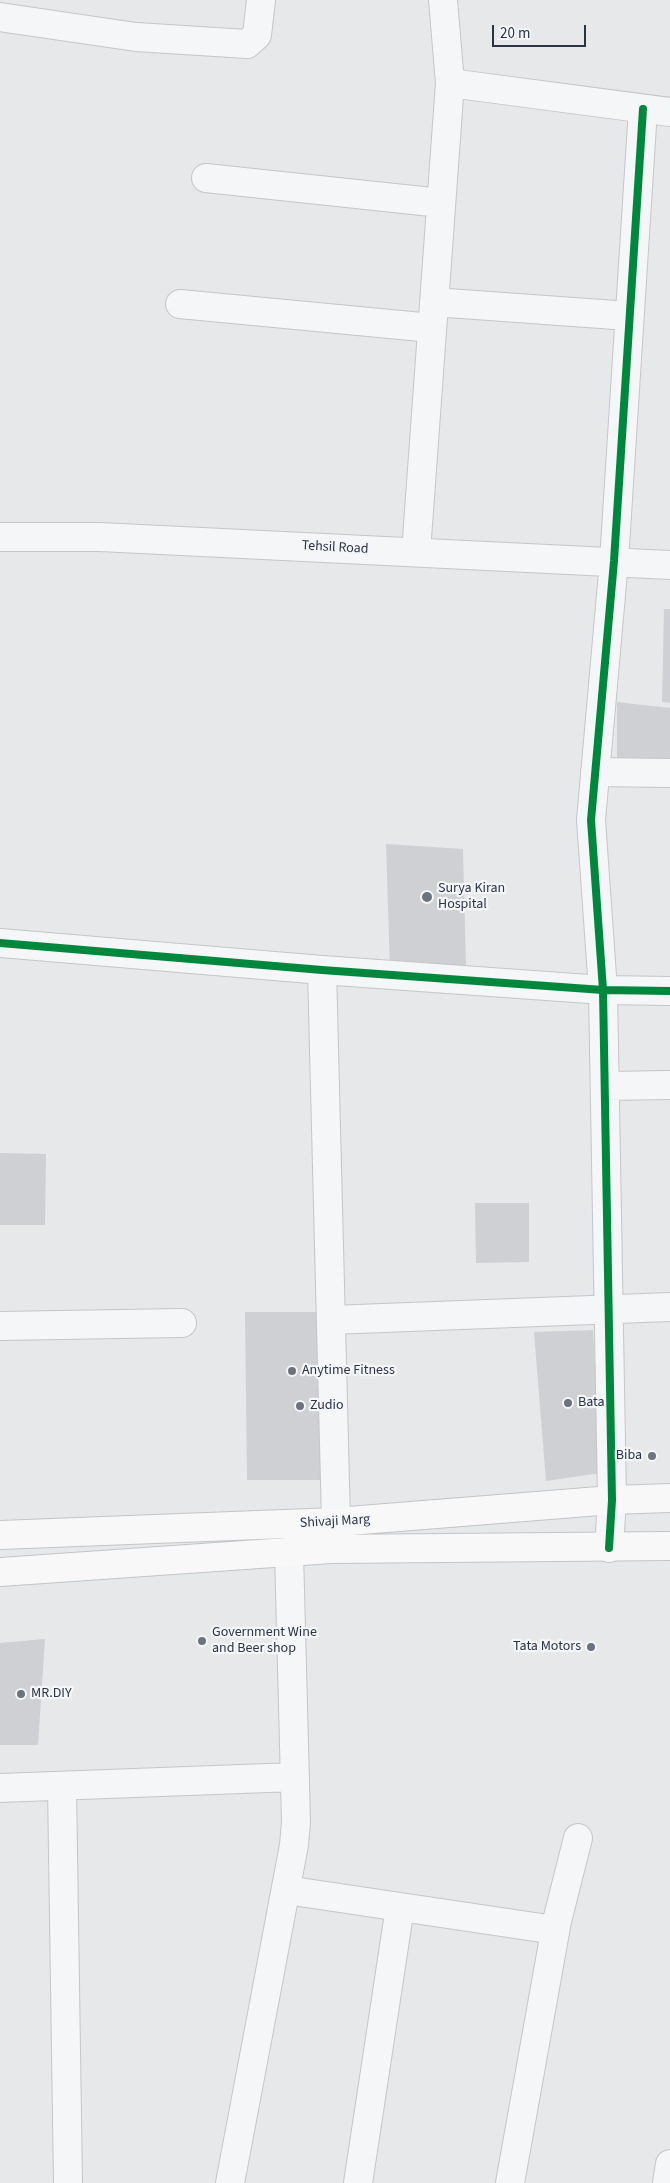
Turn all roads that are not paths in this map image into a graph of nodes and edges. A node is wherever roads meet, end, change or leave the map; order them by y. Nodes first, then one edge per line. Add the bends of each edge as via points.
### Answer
1 (261, 0) edge
2 (443, 0) edge
3 (0, 17) edge
4 (450, 83) junction
5 (643, 109) junction
6 (670, 112) edge
7 (206, 178) dead end
8 (441, 202) junction
9 (180, 304) dead end
10 (433, 315) junction
11 (629, 316) junction
12 (0, 537) edge
13 (416, 552) junction
14 (614, 561) junction
15 (670, 565) edge
16 (595, 772) junction
17 (670, 774) edge
18 (0, 943) edge
19 (322, 970) junction
20 (603, 990) junction
21 (670, 991) edge
22 (670, 1085) edge
23 (605, 1086) junction
24 (670, 1307) edge
25 (609, 1310) junction
26 (331, 1320) junction
27 (182, 1323) dead end
28 (0, 1326) edge
29 (670, 1498) edge
30 (612, 1500) junction
31 (336, 1522) junction
32 (0, 1535) edge
33 (670, 1546) edge
34 (609, 1548) junction
35 (331, 1549) junction
36 (289, 1552) junction
37 (0, 1572) edge
38 (295, 1777) junction
39 (62, 1786) junction
40 (0, 1788) edge
41 (578, 1838) dead end
42 (286, 1890) junction
43 (400, 1906) junction
44 (555, 1930) junction
45 (670, 2164) edge
46 (68, 2183) edge
47 (230, 2183) edge
48 (358, 2183) edge
49 (510, 2183) edge
50 (667, 2183) edge

1 - 3 street via 257,35 247,44 136,37
2 - 4 street
4 - 5 street
4 - 8 street
5 - 6 street
5 - 11 street
7 - 8 street
8 - 10 street
9 - 10 street
10 - 11 street
10 - 13 street
11 - 14 street
12 - 13 street, Tehsil Road via 100,537
13 - 14 street, Tehsil Road
14 - 15 street, Tehsil Road
14 - 16 street
16 - 17 street
16 - 20 street via 591,820
18 - 19 street
19 - 20 street
19 - 26 street
20 - 21 street
20 - 23 street
22 - 23 street
23 - 25 street
24 - 25 street
25 - 26 street
25 - 30 street
26 - 31 street
27 - 28 street
29 - 30 main road, Shivaji Marg
30 - 31 main road, Shivaji Marg
30 - 34 street
31 - 32 main road, Shivaji Marg
31 - 35 street
33 - 34 main road, Shivaji Marg
34 - 35 main road, Shivaji Marg
35 - 36 main road, Shivaji Marg
36 - 37 main road, Shivaji Marg
36 - 38 street
38 - 39 street
38 - 42 street via 296,1822
39 - 40 street
39 - 46 street
41 - 44 street
42 - 43 street
42 - 47 street
43 - 44 street
43 - 48 street
44 - 49 street
45 - 50 street

